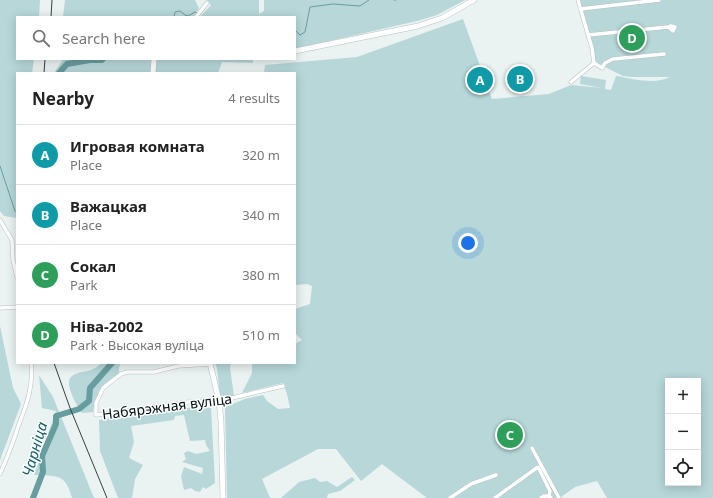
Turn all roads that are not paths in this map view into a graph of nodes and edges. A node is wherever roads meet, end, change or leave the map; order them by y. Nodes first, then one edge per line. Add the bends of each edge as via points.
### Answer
1 (474, 0) edge
2 (578, 0) edge
3 (659, 0) edge
4 (207, 3) dead end
5 (580, 9) junction
6 (197, 16) edge
7 (668, 27) dead end
8 (588, 35) junction
9 (296, 51) edge
10 (664, 54) dead end
11 (154, 60) edge
12 (594, 63) junction
13 (153, 72) edge
14 (571, 82) dead end
15 (0, 220) edge
16 (16, 273) edge
17 (16, 306) edge
18 (0, 308) edge
19 (31, 364) edge
20 (210, 364) edge
21 (282, 386) dead end
22 (218, 401) junction
23 (532, 448) dead end
24 (0, 474) edge
25 (496, 475) dead end
26 (550, 497) edge
27 (223, 498) edge
28 (450, 498) edge
29 (495, 498) edge
30 (541, 498) edge
31 (559, 498) edge

1 - 9 street via 442,18 418,26
2 - 5 street
3 - 5 street
4 - 6 street
5 - 8 street
7 - 8 street
8 - 12 street
10 - 12 street via 613,59 602,68
11 - 13 street
12 - 14 street
15 - 16 street via 12,240
17 - 18 street
19 - 24 street via 32,384 28,400
20 - 22 street
20 - 22 street, Набярэжная вуліца via 121,374 103,388 96,403 96,415 188,402
21 - 22 street, Набярэжная вуліца
22 - 27 street
23 - 31 street
25 - 28 street via 471,484
26 - 29 street via 550,491 538,467
26 - 30 street

